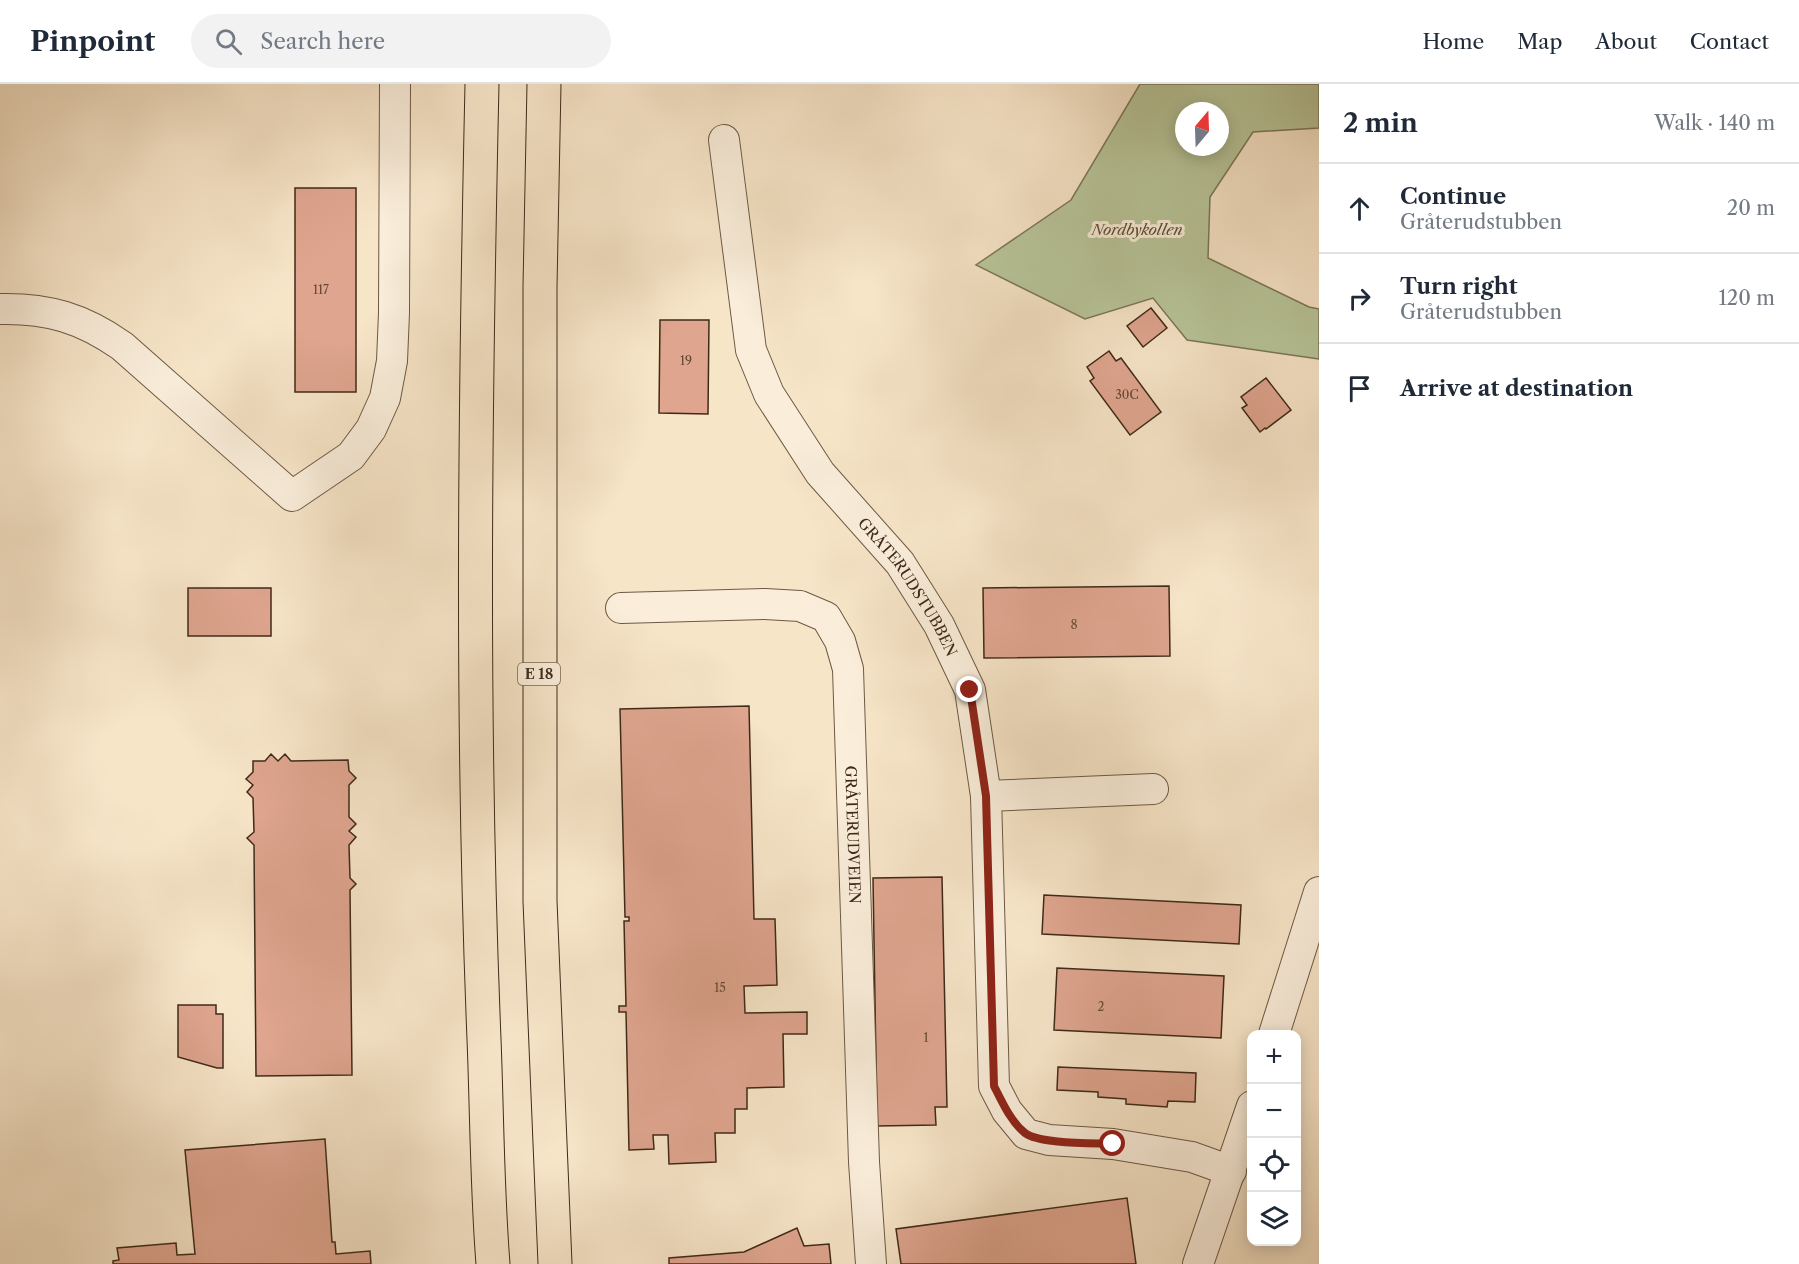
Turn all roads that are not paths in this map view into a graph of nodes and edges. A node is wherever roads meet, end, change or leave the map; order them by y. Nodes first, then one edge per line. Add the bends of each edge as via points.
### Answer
1 (395, 84) edge
2 (482, 84) edge
3 (544, 84) edge
4 (724, 140) dead end
5 (0, 309) edge
6 (621, 608) dead end
7 (1153, 789) dead end
8 (986, 796) junction
9 (1319, 892) edge
10 (1276, 1030) edge
11 (1247, 1119) edge
12 (1231, 1171) junction
13 (493, 1264) edge
14 (555, 1264) edge
15 (871, 1264) edge
16 (1198, 1264) edge

1 - 5 street via 393,332 385,398 371,429 351,456 292,496 100,330 49,312
2 - 13 highway via 477,299 478,902
3 - 14 highway, E 18 via 540,890
4 - 8 street, GRÅTERUDSTUBBEN via 751,350 769,394 820,473 900,563 939,625 970,690
6 - 15 street, GRÅTERUDVEIEN via 800,606 826,617 840,641 849,669 864,1162
7 - 8 street
8 - 12 street, GRÅTERUDSTUBBEN via 994,1086 1007,1111 1026,1134 1192,1157
9 - 10 street
11 - 12 street
12 - 16 street

